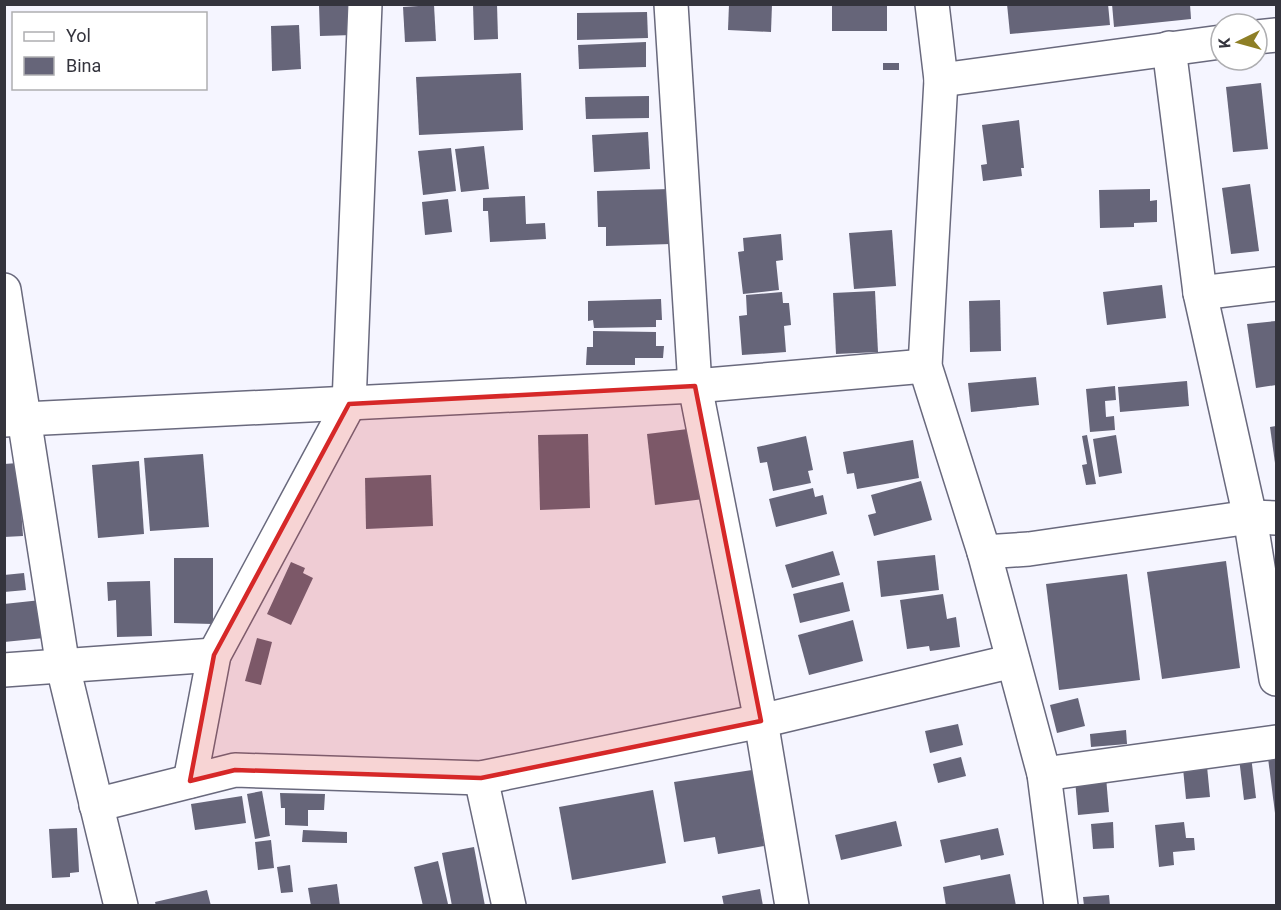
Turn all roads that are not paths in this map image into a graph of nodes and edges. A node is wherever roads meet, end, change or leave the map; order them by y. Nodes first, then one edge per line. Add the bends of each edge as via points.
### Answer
1 (365, 4) edge
2 (671, 4) edge
3 (932, 4) edge
4 (1209, 43) edge
5 (1169, 48) junction
6 (941, 80) junction
7 (1276, 284) edge
8 (4, 290) edge
9 (1200, 292) junction
10 (925, 366) junction
11 (694, 386) junction
12 (349, 404) junction
13 (15, 418) edge
14 (1263, 518) edge
15 (984, 552) junction
16 (214, 655) junction
17 (1013, 661) junction
18 (63, 667) junction
19 (4, 670) edge
20 (1276, 679) edge
21 (761, 721) junction
22 (1276, 742) edge
23 (1044, 774) junction
24 (481, 778) junction
25 (190, 781) junction
26 (96, 805) junction
27 (121, 906) edge
28 (509, 906) edge
29 (792, 906) edge
30 (1061, 906) edge

1 - 12 street
2 - 11 street
3 - 6 street
4 - 5 street
5 - 6 street
5 - 9 street
6 - 10 street
7 - 9 street
8 - 13 street
9 - 14 street
10 - 11 street
10 - 15 street
11 - 12 street
11 - 21 street
12 - 13 street
12 - 16 street
13 - 18 street
14 - 15 street
14 - 20 street
15 - 17 street
16 - 18 street
16 - 25 street
17 - 21 street
17 - 23 street
18 - 19 street
18 - 26 street
21 - 24 street
21 - 29 street
22 - 23 street
23 - 30 street
24 - 25 street via 235,770
24 - 28 street
25 - 26 street
26 - 27 street

